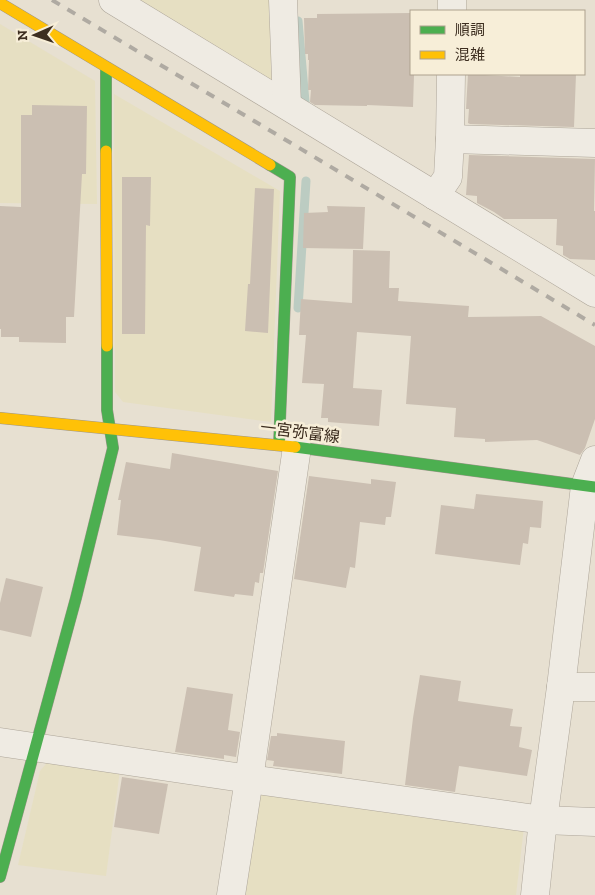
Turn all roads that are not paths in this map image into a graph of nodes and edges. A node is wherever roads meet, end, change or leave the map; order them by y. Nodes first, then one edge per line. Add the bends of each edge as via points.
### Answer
1 (113, 0) edge
2 (283, 0) edge
3 (0, 3) edge
4 (106, 68) junction
5 (451, 75) edge
6 (286, 105) junction
7 (450, 139) junction
8 (595, 144) edge
9 (435, 196) junction
10 (595, 293) edge
11 (0, 418) edge
12 (110, 428) junction
13 (288, 446) junction
14 (595, 460) edge
15 (590, 487) edge
16 (561, 687) junction
17 (595, 687) edge
18 (0, 742) edge
19 (36, 747) junction
20 (249, 779) junction
21 (542, 820) junction
22 (595, 822) edge
23 (0, 877) edge
24 (231, 895) edge
25 (534, 895) edge

1 - 6 street
2 - 6 street
3 - 4 street
4 - 12 street via 107,410
4 - 13 street via 290,177
5 - 7 street
6 - 9 street
7 - 8 street
7 - 9 street via 448,177
9 - 10 street
11 - 12 street, 一宮弥富線
12 - 13 street, 一宮弥富線
12 - 19 street via 113,448
13 - 15 street, 一宮弥富線
13 - 20 street
14 - 15 street
15 - 16 street
16 - 17 street
16 - 21 street
18 - 19 street
19 - 20 street
19 - 23 street
20 - 21 street
20 - 24 street
21 - 22 street
21 - 25 street

